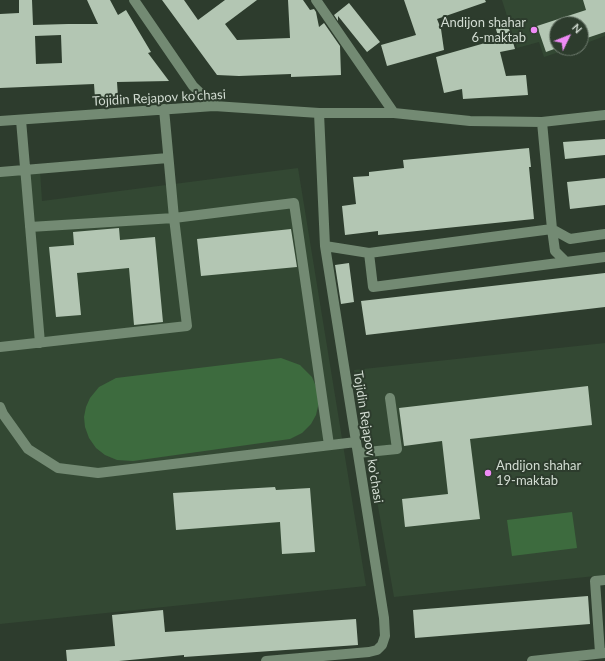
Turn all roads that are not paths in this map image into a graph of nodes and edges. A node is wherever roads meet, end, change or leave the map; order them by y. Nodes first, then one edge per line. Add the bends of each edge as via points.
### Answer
1 (134, 0) edge
2 (316, 0) edge
3 (214, 106) junction
4 (164, 109) junction
5 (319, 113) junction
6 (394, 113) junction
7 (605, 115) edge
8 (21, 120) junction
9 (0, 121) edge
10 (542, 122) junction
11 (168, 158) junction
12 (25, 171) junction
13 (0, 172) edge
14 (174, 218) junction
15 (30, 227) junction
16 (552, 229) junction
17 (605, 234) edge
18 (325, 246) junction
19 (369, 253) junction
20 (605, 257) edge
21 (566, 262) junction
22 (40, 343) junction
23 (0, 347) edge
24 (390, 398) dead end
25 (0, 407) edge
26 (356, 442) junction
27 (329, 446) junction
28 (358, 453) junction
29 (605, 580) edge
30 (602, 653) edge
31 (326, 658) edge
32 (266, 661) edge
33 (532, 661) edge

1 - 3 street via 193,86
2 - 6 street
3 - 4 street, Tojidin Rejapov ko'chasi
3 - 5 street, Tojidin Rejapov ko'chasi
4 - 8 street, Tojidin Rejapov ko'chasi
4 - 11 street
5 - 6 street, Tojidin Rejapov ko'chasi
5 - 18 street, Tojidin Rejapov ko'chasi
6 - 10 street, Tojidin Rejapov ko'chasi via 470,121
7 - 10 street, Tojidin Rejapov ko'chasi
8 - 9 street, Tojidin Rejapov ko'chasi
8 - 12 street
10 - 16 street
11 - 12 street
11 - 14 street
12 - 13 street
12 - 15 street
14 - 15 street
14 - 22 street via 187,326
14 - 27 street via 294,203
15 - 22 street
16 - 17 street via 570,239
16 - 19 street
16 - 21 street via 555,251
18 - 19 street
18 - 26 street, Tojidin Rejapov ko'chasi
19 - 21 street via 373,286
20 - 21 street
22 - 23 street
24 - 28 street via 397,449
25 - 27 street via 28,449 58,468 98,473
26 - 27 street
26 - 28 street, Tojidin Rejapov ko'chasi
28 - 31 street, Tojidin Rejapov ko'chasi via 386,636 377,650
29 - 30 street via 595,581
30 - 33 street
31 - 32 street, Tojidin Rejapov ko'chasi

